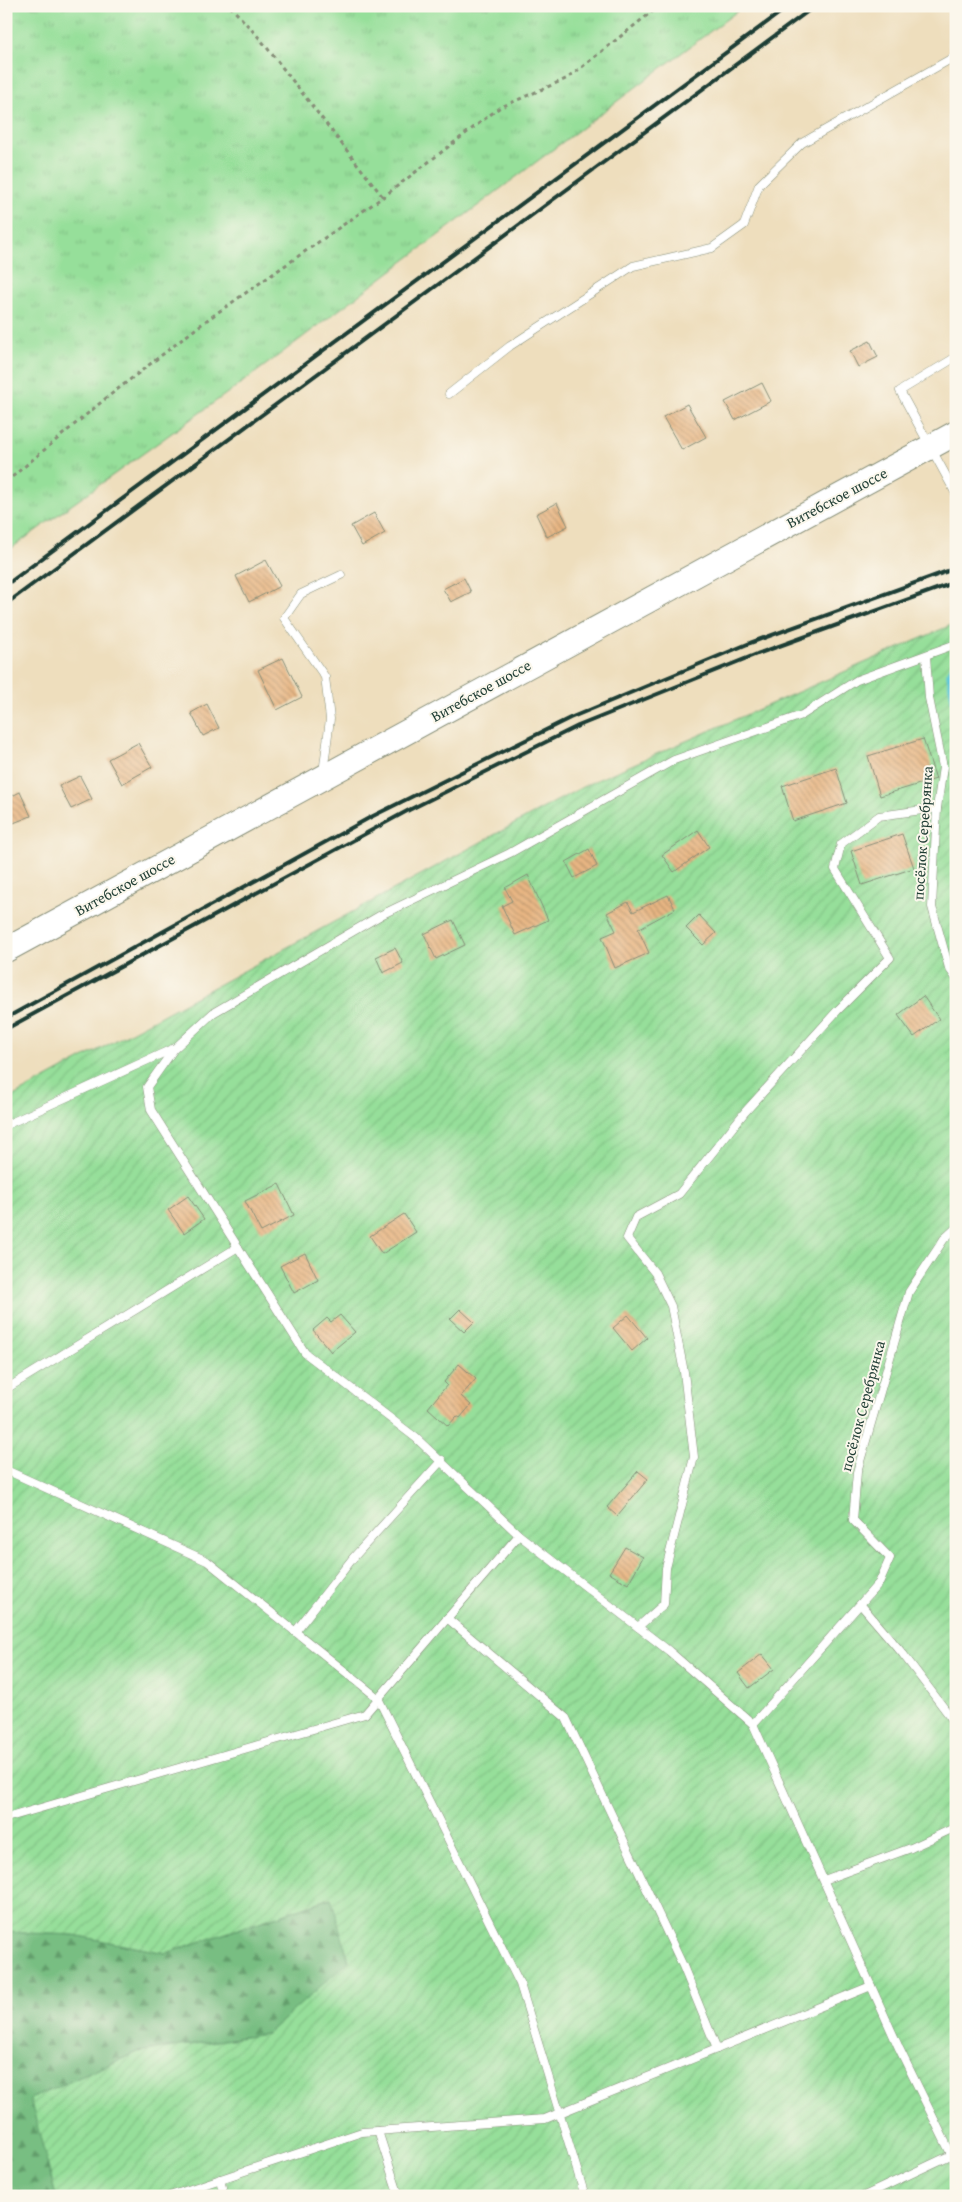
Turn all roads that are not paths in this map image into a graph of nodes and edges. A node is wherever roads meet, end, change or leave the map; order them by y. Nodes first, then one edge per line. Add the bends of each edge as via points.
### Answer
1 (956, 56) edge
2 (956, 357) edge
3 (449, 394) dead end
4 (956, 434) edge
5 (931, 447) junction
6 (956, 494) edge
7 (342, 575) dead end
8 (956, 644) edge
9 (926, 656) junction
10 (323, 777) junction
11 (937, 808) junction
12 (6, 950) edge
13 (956, 978) edge
14 (174, 1049) junction
15 (6, 1125) edge
16 (956, 1228) edge
17 (238, 1248) junction
18 (6, 1390) edge
19 (442, 1460) junction
20 (6, 1470) edge
21 (519, 1535) junction
22 (860, 1605) junction
23 (447, 1618) junction
24 (638, 1627) junction
25 (296, 1632) junction
26 (378, 1698) junction
27 (753, 1724) junction
28 (956, 1724) edge
29 (6, 1818) edge
30 (956, 1827) edge
31 (824, 1880) junction
32 (871, 1986) junction
33 (717, 2049) junction
34 (561, 2113) junction
35 (378, 2131) junction
36 (951, 2155) junction
37 (956, 2164) edge
38 (220, 2179) junction
39 (170, 2196) edge
40 (224, 2196) edge
41 (399, 2196) edge
42 (585, 2196) edge
43 (864, 2196) edge

1 - 3 lane via 802,143 759,185 744,225 712,248 633,266 510,346
2 - 5 lane via 900,391
4 - 5 main road, Витебское шоссе
5 - 6 lane
5 - 10 main road, Витебское шоссе
7 - 10 lane via 301,594 284,618 325,677 330,719
8 - 9 lane
9 - 11 lane, посёлок Серебрянка via 929,698 943,767
9 - 14 lane via 857,680 802,715 674,760 510,853 373,920 212,1013
10 - 12 main road, Витебское шоссе
11 - 13 lane, посёлок Серебрянка via 932,907 949,968
11 - 24 lane via 879,816 841,844 835,869 890,958 744,1112 679,1194 636,1217 627,1238 655,1273 671,1306 684,1372 694,1457 666,1568 664,1604
14 - 15 lane
14 - 17 lane via 148,1087 151,1110
16 - 22 lane, посёлок Серебрянка via 944,1239 909,1292 857,1472 854,1520 890,1558 880,1583
17 - 18 lane
17 - 19 lane via 305,1353
19 - 21 lane
19 - 25 lane via 353,1558
20 - 25 lane via 207,1561
21 - 23 lane
21 - 24 lane
22 - 27 lane, посёлок Серебрянка
22 - 28 lane via 903,1654
23 - 26 lane
23 - 33 lane via 566,1718 683,1966
24 - 27 lane
25 - 26 lane
26 - 29 lane via 365,1714
26 - 34 lane via 520,1984
27 - 31 lane
30 - 31 lane via 911,1848
31 - 32 lane
32 - 33 lane
32 - 36 lane
33 - 34 lane
34 - 35 lane via 545,2119
34 - 42 lane
35 - 38 lane via 362,2132
35 - 41 lane
36 - 37 lane
36 - 43 lane
38 - 39 lane
38 - 40 lane

